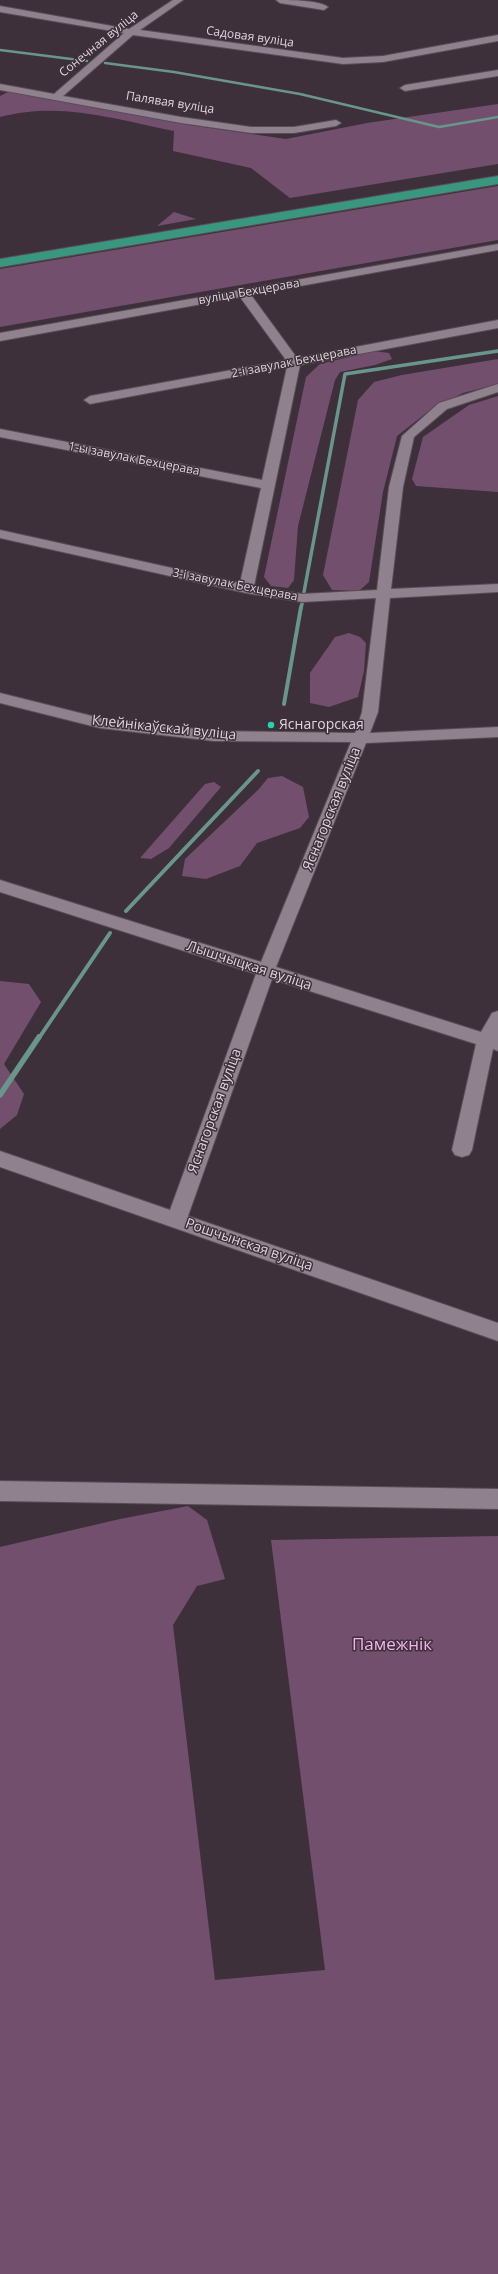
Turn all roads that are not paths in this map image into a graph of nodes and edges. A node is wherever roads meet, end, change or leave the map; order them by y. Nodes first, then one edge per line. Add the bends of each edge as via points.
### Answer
1 (179, 0) edge
2 (280, 0) edge
3 (324, 7) dead end
4 (0, 9) edge
5 (131, 32) junction
6 (498, 38) edge
7 (498, 73) edge
8 (0, 88) edge
9 (405, 88) dead end
10 (56, 96) junction
11 (336, 123) dead end
12 (498, 173) edge
13 (498, 180) edge
14 (498, 247) edge
15 (0, 256) edge
16 (0, 263) edge
17 (243, 293) junction
18 (498, 324) edge
19 (0, 337) edge
20 (294, 362) junction
21 (498, 388) edge
22 (90, 400) dead end
23 (0, 433) edge
24 (268, 484) junction
25 (0, 534) edge
26 (498, 588) edge
27 (246, 589) junction
28 (382, 595) junction
29 (0, 698) edge
30 (498, 732) edge
31 (361, 738) junction
32 (0, 886) edge
33 (266, 971) junction
34 (498, 1018) edge
35 (492, 1042) edge
36 (462, 1150) dead end
37 (0, 1159) edge
38 (176, 1219) junction
39 (498, 1332) edge
40 (0, 1491) edge
41 (498, 1500) edge

1 - 5 street, Сонечная вуліца
2 - 3 street
4 - 5 street, Садовая вуліца
5 - 6 street, Садовая вуліца via 343,61 383,59
5 - 10 street, Сонечная вуліца
7 - 9 street
8 - 10 street, Палявая вуліца
10 - 11 street, Палявая вуліца via 181,120 251,130 309,129
12 - 15 highway
13 - 16 highway
14 - 17 street, вуліца Бехцерава
17 - 19 street, вуліца Бехцерава
17 - 20 street
18 - 20 street, 2-і завулак Бехцерава
20 - 22 street, 2-і завулак Бехцерава
20 - 24 street
21 - 28 street, Яснагорская вуліца via 443,406 408,436 396,487
23 - 24 street, 1-ы завулак Бехцерава
24 - 27 street
25 - 27 street, 3-і завулак Бехцерава
26 - 28 street, 3-і завулак Бехцерава
27 - 28 street, 3-і завулак Бехцерава via 302,598
28 - 31 street, Яснагорская вуліца via 370,712
29 - 31 street, Клейнікаўскай вуліца via 100,723 214,736
30 - 31 street, Клейнікаўскай вуліца
31 - 33 street, Яснагорская вуліца
32 - 33 street, Лышчыцкая вуліца
33 - 35 street, Лышчыцкая вуліца
33 - 38 street, Яснагорская вуліца
34 - 35 street
35 - 36 street
37 - 38 street, Рошчынская вуліца
38 - 39 street, Рошчынская вуліца
40 - 41 street

